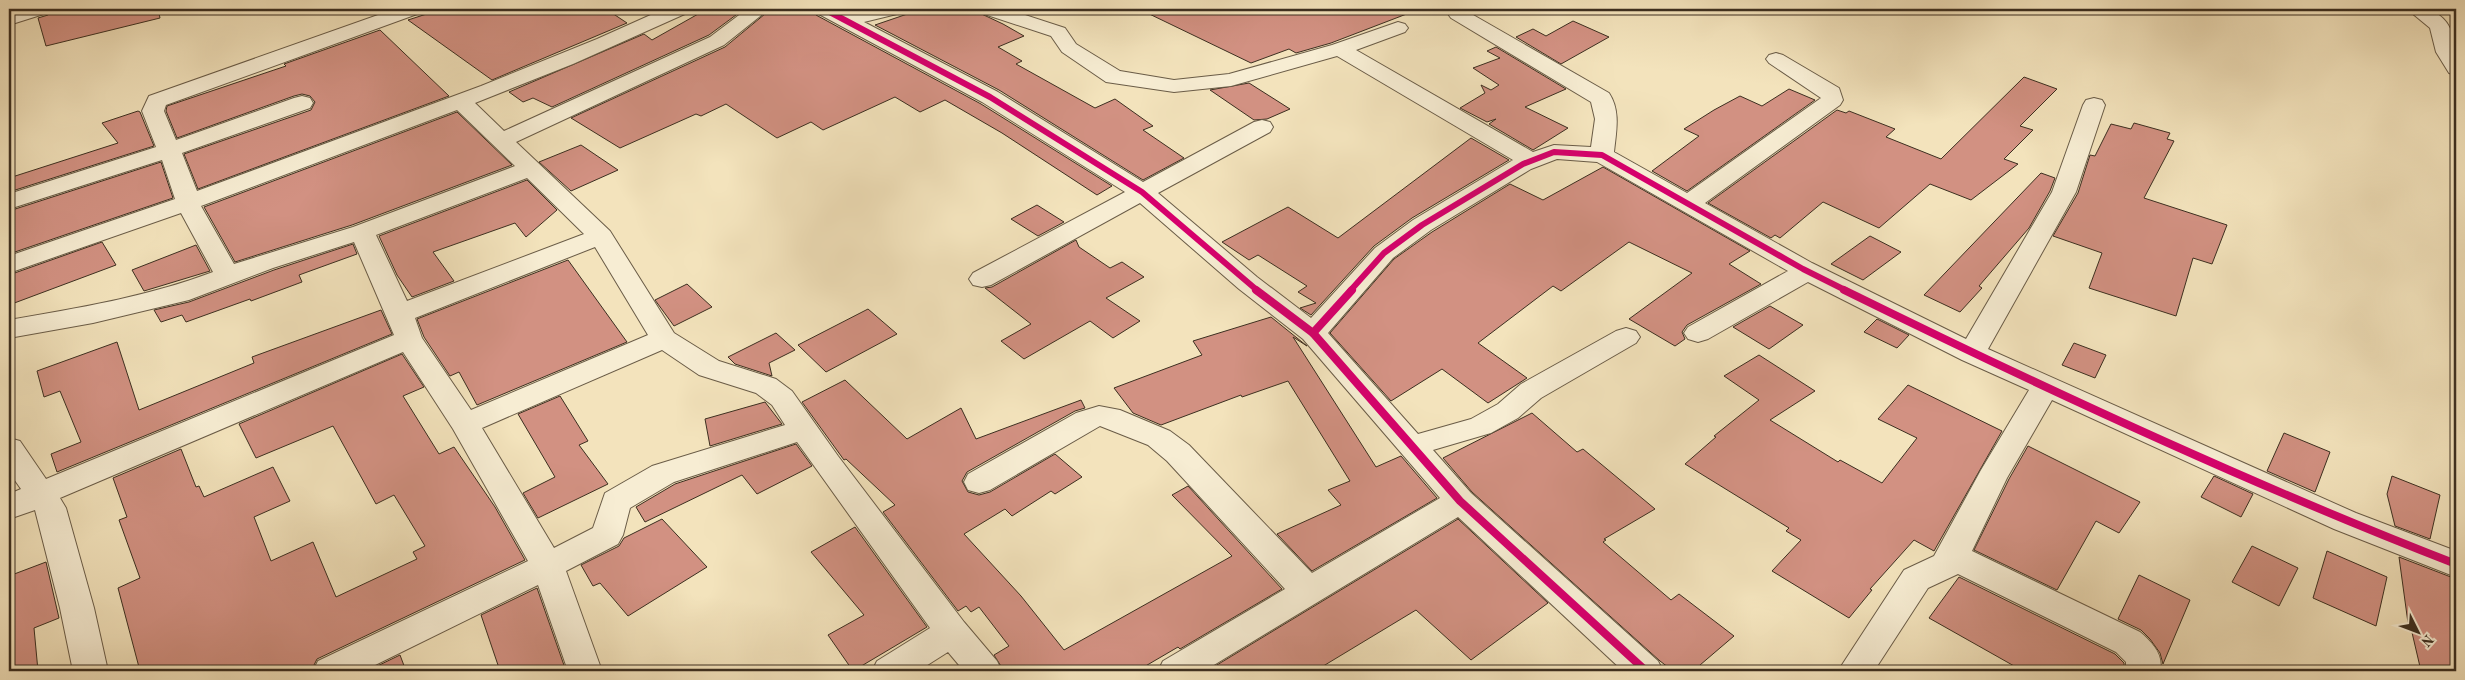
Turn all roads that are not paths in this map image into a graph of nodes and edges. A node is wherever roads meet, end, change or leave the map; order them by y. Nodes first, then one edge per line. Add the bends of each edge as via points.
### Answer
1 (40, 9) edge
2 (413, 9) edge
3 (680, 9) edge
4 (759, 9) edge
5 (824, 9) edge
6 (894, 9) edge
7 (988, 9) edge
8 (1459, 9) edge
9 (2417, 9) edge
10 (9, 19) edge
11 (848, 20) junction
12 (1398, 28) dead end
13 (1339, 49) junction
14 (1776, 59) dead end
15 (2456, 69) edge
16 (461, 102) junction
17 (302, 103) dead end
18 (2094, 105) dead end
19 (1262, 127) dead end
20 (502, 140) junction
21 (170, 150) junction
22 (1602, 155) junction
23 (1532, 161) junction
24 (532, 168) junction
25 (1142, 192) junction
26 (9, 202) edge
27 (1689, 202) junction
28 (188, 204) junction
29 (362, 232) junction
30 (601, 236) junction
31 (9, 265) edge
32 (1808, 271) junction
33 (228, 276) junction
34 (982, 279) dead end
35 (404, 326) junction
36 (9, 329) edge
37 (1313, 333) junction
38 (1698, 333) dead end
39 (1626, 337) dead end
40 (664, 339) junction
41 (1972, 353) junction
42 (2046, 385) junction
43 (465, 424) junction
44 (805, 428) junction
45 (1412, 446) junction
46 (9, 449) edge
47 (979, 482) dead end
48 (41, 495) junction
49 (1460, 501) junction
50 (9, 508) edge
51 (1952, 556) junction
52 (2456, 564) edge
53 (548, 566) junction
54 (1308, 590) junction
55 (952, 632) junction
56 (90, 671) edge
57 (330, 671) edge
58 (585, 671) edge
59 (889, 671) edge
60 (986, 671) edge
61 (1175, 671) edge
62 (1646, 671) edge
63 (1855, 671) edge
64 (2143, 671) edge

1 - 10 street
2 - 21 street via 157,101 153,111
3 - 16 street
4 - 20 street via 717,41
5 - 11 street
6 - 11 street
7 - 13 street via 1058,32 1070,48 1114,77 1174,86 1231,80
8 - 22 street via 1458,14 1601,98 1606,108
9 - 15 street via 2440,25 2446,52
11 - 25 street via 990,97
12 - 13 street
13 - 23 street
14 - 27 street via 1831,93 1832,100
16 - 20 street
16 - 28 street
17 - 21 street
18 - 41 street via 2064,192
19 - 25 street
20 - 24 street
21 - 26 street
21 - 28 street
22 - 23 street via 1554,152
22 - 27 street
23 - 37 street via 1422,225 1384,253
24 - 29 street
24 - 30 street
25 - 34 street
25 - 37 street via 1248,283
27 - 32 street
28 - 31 street
28 - 33 street
29 - 33 street
29 - 35 street
30 - 35 street
30 - 40 street
32 - 38 street
32 - 41 street
33 - 36 street via 157,300
35 - 43 street
35 - 48 street
37 - 45 street
39 - 45 street via 1531,391 1508,412 1481,426
40 - 43 street
40 - 44 street via 710,368 766,386 782,398
41 - 42 street
42 - 51 street via 1992,478
42 - 52 street via 2345,521
43 - 53 street
44 - 53 street via 663,474 616,501 607,535
44 - 55 street
45 - 49 street
46 - 48 street
47 - 54 street via 1086,420 1110,417 1159,438 1178,452
48 - 50 street
48 - 56 street via 50,508
49 - 54 street
49 - 62 street
51 - 63 street via 1946,565 1932,574 1916,579
51 - 64 street via 2128,642 2141,652 2145,663
53 - 57 street
53 - 58 street
54 - 61 street
55 - 59 street
55 - 60 street

